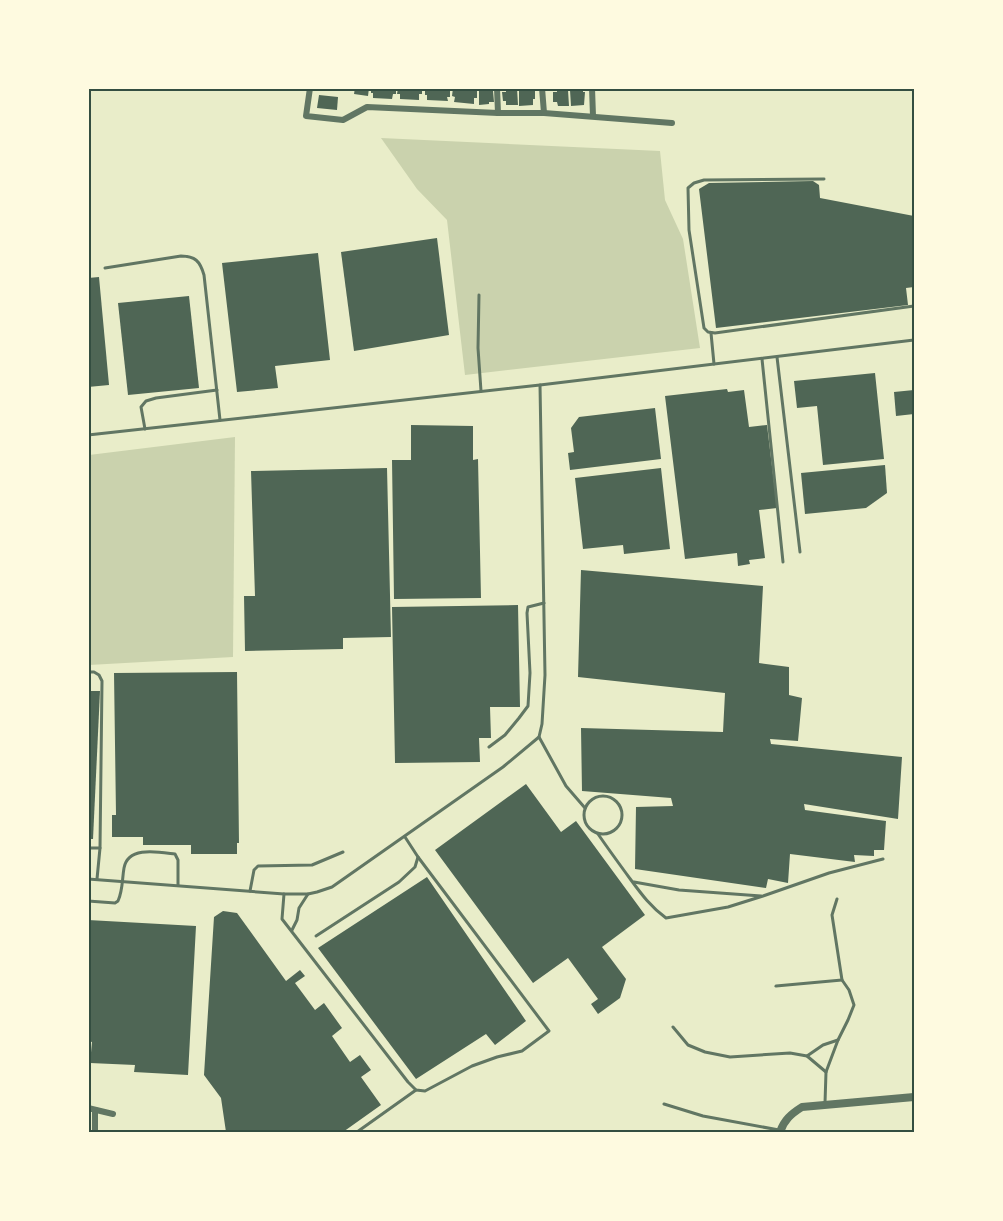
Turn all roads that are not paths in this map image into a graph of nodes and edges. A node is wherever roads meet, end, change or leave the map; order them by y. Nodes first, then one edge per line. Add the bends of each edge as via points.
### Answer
1 (310, 88) edge
2 (496, 88) edge
3 (542, 88) edge
4 (592, 88) edge
5 (498, 113) junction
6 (544, 113) junction
7 (593, 116) junction
8 (672, 123) dead end
9 (824, 179) dead end
10 (105, 268) dead end
11 (479, 296) dead end
12 (915, 306) edge
13 (711, 333) junction
14 (915, 340) edge
15 (777, 357) junction
16 (762, 359) junction
17 (714, 364) junction
18 (540, 385) junction
19 (217, 390) junction
20 (481, 391) junction
21 (220, 420) junction
22 (145, 429) junction
23 (88, 435) edge
24 (800, 552) dead end
25 (783, 562) dead end
26 (544, 603) junction
27 (88, 672) edge
28 (539, 737) junction
29 (489, 747) dead end
30 (585, 808) junction
31 (598, 834) junction
32 (405, 837) junction
33 (88, 848) edge
34 (100, 848) junction
35 (343, 852) dead end
36 (418, 857) junction
37 (883, 859) dead end
38 (88, 879) edge
39 (97, 880) junction
40 (123, 881) junction
41 (632, 882) junction
42 (178, 885) junction
43 (250, 891) junction
44 (284, 894) junction
45 (308, 894) junction
46 (763, 896) junction
47 (837, 899) dead end
48 (88, 901) edge
49 (292, 930) junction
50 (316, 936) dead end
51 (842, 980) junction
52 (776, 986) dead end
53 (673, 1027) dead end
54 (838, 1040) junction
55 (807, 1056) junction
56 (826, 1072) junction
57 (416, 1090) junction
58 (915, 1097) edge
59 (664, 1104) dead end
60 (825, 1104) junction
61 (92, 1109) edge
62 (113, 1114) dead end
63 (780, 1131) edge
64 (95, 1132) edge
65 (357, 1132) edge

1 - 5 street via 306,116 343,120 367,107
2 - 5 street
3 - 6 street
4 - 7 street
5 - 6 street
6 - 7 street
7 - 8 street
9 - 13 lane via 704,180 688,188 689,230 703,326
10 - 19 lane via 181,256 191,256 201,265
11 - 20 lane
12 - 13 lane
13 - 17 lane
14 - 15 lane
15 - 16 lane
15 - 24 lane
16 - 17 lane
16 - 25 lane
17 - 18 lane
18 - 20 lane
18 - 26 lane
19 - 21 lane
19 - 22 lane via 146,401 141,407
20 - 21 lane
21 - 22 lane
22 - 23 lane
26 - 28 lane
26 - 29 lane via 528,607 526,613 528,706 505,735
27 - 34 lane via 99,675 102,681
28 - 30 lane via 566,786
28 - 32 lane
30 - 31 lane via 586,824
30 - 31 lane via 592,799 602,796 613,798 621,806 623,817 618,828 609,834
31 - 41 lane
32 - 36 lane
32 - 45 lane via 333,887
33 - 34 lane
34 - 39 lane
35 - 43 lane via 312,865 258,866
36 - 50 lane via 415,867 399,882
36 - 57 lane via 549,1031 522,1051 472,1066 425,1091
37 - 46 lane
38 - 39 lane
39 - 40 lane
40 - 42 lane
40 - 42 lane via 129,856 166,853 175,854 178,860
40 - 48 lane via 115,903
41 - 46 lane
41 - 46 lane via 666,918
42 - 43 lane
43 - 44 lane
44 - 45 lane
44 - 49 lane via 282,919
45 - 49 lane
47 - 51 lane via 832,915
49 - 57 lane
51 - 52 lane
51 - 54 lane via 854,1005
53 - 55 lane via 688,1045 705,1052 730,1057 790,1053
54 - 55 lane
54 - 56 lane
55 - 56 lane
56 - 60 lane
57 - 65 lane
58 - 60 street
59 - 63 lane
60 - 63 street via 802,1107 789,1115
61 - 62 street
61 - 64 street

